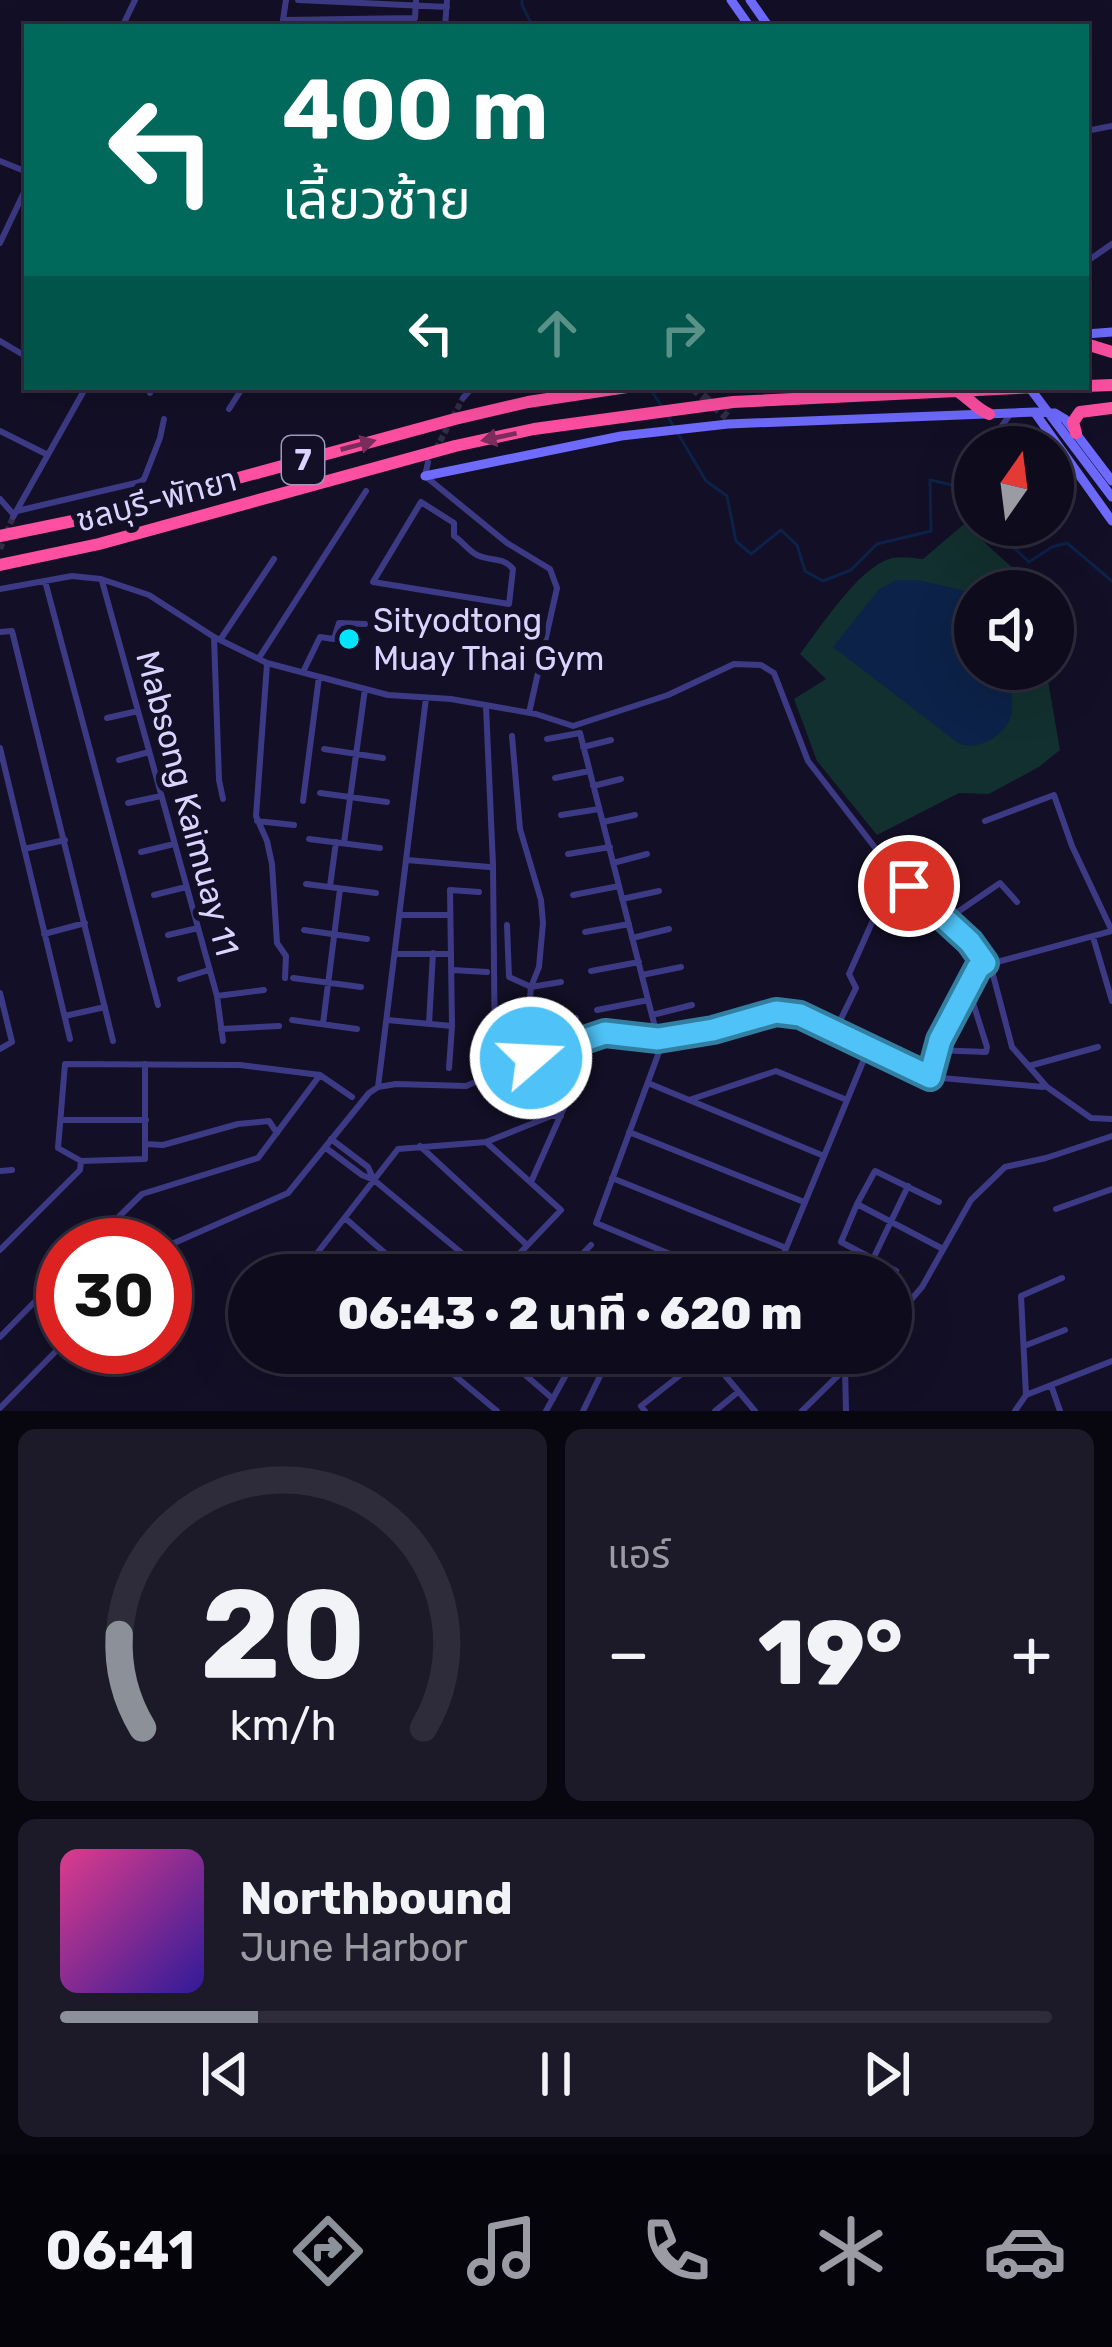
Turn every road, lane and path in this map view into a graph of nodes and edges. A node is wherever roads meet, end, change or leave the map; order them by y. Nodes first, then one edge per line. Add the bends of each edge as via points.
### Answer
1 (286, 0) edge
2 (298, 0) edge
3 (416, 3) edge
4 (447, 4) edge
5 (282, 24) edge
6 (24, 191) edge
7 (0, 243) edge
8 (82, 390) edge
9 (241, 390) edge
10 (470, 390) edge
11 (601, 390) edge
12 (975, 390) edge
13 (1034, 390) edge
14 (956, 391) junction
15 (463, 398) dead end
16 (1112, 408) edge
17 (229, 409) dead end
18 (1035, 412) junction
19 (1011, 413) junction
20 (989, 414) junction
21 (164, 419) dead end
22 (1002, 426) edge
23 (1064, 426) edge
24 (1068, 426) edge
25 (1073, 426) edge
26 (0, 431) edge
27 (1074, 437) edge
28 (1074, 438) edge
29 (48, 455) junction
30 (428, 462) dead end
31 (1107, 469) edge
32 (425, 476) junction
33 (1112, 481) edge
34 (366, 491) dead end
35 (1112, 497) edge
36 (0, 500) edge
37 (15, 514) junction
38 (1112, 520) edge
39 (0, 536) edge
40 (507, 543) junction
41 (274, 559) dead end
42 (502, 559) junction
43 (0, 565) edge
44 (101, 579) junction
45 (45, 581) junction
46 (0, 590) edge
47 (365, 624) dead end
48 (0, 632) edge
49 (217, 639) junction
50 (263, 661) junction
51 (303, 672) junction
52 (320, 677) junction
53 (365, 689) junction
54 (426, 698) junction
55 (485, 706) junction
56 (138, 711) junction
57 (529, 713) junction
58 (107, 718) dead end
59 (512, 736) dead end
60 (547, 739) dead end
61 (611, 740) dead end
62 (583, 747) junction
63 (0, 748) edge
64 (324, 749) dead end
65 (149, 752) junction
66 (357, 754) junction
67 (383, 758) dead end
68 (119, 760) dead end
69 (589, 770) junction
70 (555, 778) dead end
71 (621, 779) dead end
72 (593, 786) junction
73 (320, 793) dead end
74 (161, 796) junction
75 (351, 797) junction
76 (224, 799) dead end
77 (303, 801) dead end
78 (387, 802) dead end
79 (128, 803) dead end
80 (599, 809) junction
81 (560, 815) dead end
82 (634, 815) dead end
83 (257, 821) junction
84 (985, 821) dead end
85 (603, 822) junction
86 (294, 825) dead end
87 (309, 838) dead end
88 (65, 840) junction
89 (340, 842) junction
90 (174, 844) junction
91 (610, 847) junction
92 (380, 848) dead end
93 (24, 850) junction
94 (140, 852) dead end
95 (568, 854) dead end
96 (647, 854) dead end
97 (407, 860) junction
98 (613, 863) junction
99 (489, 867) dead end
100 (306, 884) dead end
101 (619, 886) junction
102 (186, 887) junction
103 (329, 887) junction
104 (340, 889) junction
105 (659, 891) dead end
106 (479, 892) dead end
107 (376, 893) dead end
108 (154, 895) dead end
109 (573, 895) dead end
110 (622, 899) junction
111 (1018, 902) dead end
112 (400, 915) junction
113 (450, 915) junction
114 (874, 918) dead end
115 (946, 920) junction
116 (85, 923) junction
117 (629, 924) junction
118 (507, 925) dead end
119 (198, 928) junction
120 (669, 929) dead end
121 (304, 930) dead end
122 (1112, 931) edge
123 (585, 932) dead end
124 (44, 934) junction
125 (334, 934) junction
126 (168, 935) dead end
127 (1093, 937) junction
128 (632, 938) junction
129 (368, 939) dead end
130 (433, 952) junction
131 (395, 954) junction
132 (452, 954) junction
133 (639, 962) junction
134 (985, 963) junction
135 (681, 967) dead end
136 (209, 970) junction
137 (452, 970) junction
138 (591, 971) dead end
139 (487, 972) dead end
140 (642, 975) junction
141 (180, 979) dead end
142 (327, 981) junction
143 (561, 982) dead end
144 (361, 987) dead end
145 (532, 987) junction
146 (968, 987) junction
147 (264, 990) dead end
148 (0, 993) edge
149 (217, 997) junction
150 (648, 1000) junction
151 (1112, 1000) edge
152 (158, 1005) dead end
153 (692, 1005) dead end
154 (105, 1007) junction
155 (597, 1010) dead end
156 (652, 1015) junction
157 (64, 1016) junction
158 (576, 1018) dead end
159 (292, 1020) dead end
160 (387, 1020) junction
161 (322, 1024) junction
162 (428, 1024) junction
163 (279, 1026) dead end
164 (452, 1026) junction
165 (221, 1029) junction
166 (357, 1029) dead end
167 (835, 1031) junction
168 (530, 1035) junction
169 (70, 1039) dead end
170 (658, 1039) junction
171 (113, 1041) dead end
172 (224, 1041) dead end
173 (869, 1047) junction
174 (1098, 1047) dead end
175 (0, 1049) edge
176 (935, 1051) junction
177 (531, 1058) junction
178 (146, 1064) junction
179 (1029, 1066) junction
180 (449, 1068) dead end
181 (498, 1072) junction
182 (320, 1075) junction
183 (578, 1076) dead end
184 (930, 1077) junction
185 (648, 1083) junction
186 (378, 1087) junction
187 (1047, 1087) junction
188 (352, 1097) dead end
189 (688, 1100) junction
190 (847, 1100) junction
191 (561, 1116) junction
192 (62, 1120) junction
193 (146, 1120) junction
194 (1112, 1120) edge
195 (629, 1132) junction
196 (277, 1133) junction
197 (1112, 1136) edge
198 (485, 1142) junction
199 (328, 1143) junction
200 (145, 1144) junction
201 (420, 1146) junction
202 (824, 1156) junction
203 (81, 1161) junction
204 (12, 1169) dead end
205 (0, 1171) edge
206 (612, 1178) junction
207 (374, 1180) junction
208 (531, 1184) junction
209 (908, 1186) junction
210 (1112, 1189) edge
211 (805, 1202) junction
212 (939, 1202) dead end
213 (857, 1204) junction
214 (1056, 1209) dead end
215 (117, 1218) edge
216 (345, 1218) junction
217 (890, 1222) junction
218 (192, 1234) edge
219 (591, 1244) dead end
220 (527, 1245) junction
221 (786, 1248) junction
222 (943, 1249) junction
223 (0, 1250) edge
224 (320, 1254) edge
225 (386, 1254) edge
226 (463, 1254) edge
227 (519, 1254) edge
228 (582, 1254) edge
229 (670, 1254) edge
230 (784, 1254) edge
231 (865, 1254) edge
232 (875, 1254) edge
233 (1062, 1279) dead end
234 (912, 1299) edge
235 (36, 1300) edge
236 (1065, 1330) dead end
237 (0, 1337) edge
238 (1024, 1346) junction
239 (1112, 1361) edge
240 (36, 1371) edge
241 (454, 1374) edge
242 (524, 1374) edge
243 (567, 1374) edge
244 (601, 1374) dead end
245 (839, 1374) edge
246 (845, 1374) edge
247 (1052, 1385) junction
248 (738, 1392) junction
249 (1026, 1395) junction
250 (553, 1400) junction
251 (0, 1408) edge
252 (804, 1410) edge
253 (497, 1411) edge
254 (546, 1411) edge
255 (583, 1411) edge
256 (645, 1411) edge
257 (715, 1411) edge
258 (755, 1411) edge
259 (846, 1411) edge
260 (1015, 1411) edge
261 (1060, 1411) edge

1 - 5 street
2 - 3 street
3 - 4 street
3 - 5 street via 415,18
6 - 7 street
8 - 29 street
9 - 17 street
10 - 15 street
39 -> 11 highway, 7 via 455,419
12 - 14 highway, ชลบุรี-พัทยา / 7
13 - 23 street
14 - 20 highway
14 -> 43 highway, ชลบุรี-พัทยา / 7 via 733,403 534,429
16 - 25 highway via 1079,412
18 - 19 street
18 - 24 street via 1054,413
18 - 38 street
19 - 20 street
19 - 22 street
20 - 32 street via 727,421
21 - 37 street via 140,482
26 - 29 street
27 - 31 street
28 - 35 street
29 - 37 street
30 - 32 street
31 - 33 street
32 - 40 street
34 - 50 street
36 - 37 street
40 - 42 street
40 - 57 street via 550,568 557,588
41 - 49 street
42 - 42 street via 474,555 454,536 454,523 421,502 374,582 509,604 513,569
44 - 45 street
44 - 49 street via 149,595
44 - 56 street, Mabsong Kaimuay 11
45 - 46 street
45 - 152 street
47 - 51 street via 340,623 334,639 320,637
48 - 88 street via 12,631
49 - 50 street
49 - 76 street
50 - 51 street
50 - 83 street
51 - 52 street
52 - 53 street
52 - 77 street
53 - 54 street
53 - 66 street
54 - 55 street
54 - 97 street
55 - 57 street
55 - 181 street
56 - 58 street
56 - 65 street, Mabsong Kaimuay 11
57 - 115 street via 573,726 734,664 761,665 774,673 808,761 890,867
59 - 145 street via 520,829 543,923
60 - 62 street via 580,733
61 - 62 street
62 - 69 street
63 - 93 street
64 - 66 street
65 - 68 street
65 - 74 street, Mabsong Kaimuay 11
66 - 67 street
66 - 75 street
69 - 70 street
69 - 72 street
71 - 72 street
72 - 80 street
73 - 75 street
74 - 79 street
74 - 90 street, Mabsong Kaimuay 11
75 - 78 street
75 - 89 street
80 - 81 street
80 - 85 street
82 - 85 street
83 - 86 street
83 - 142 street via 272,864 277,944 289,977
84 - 122 street via 1054,795
85 - 91 street
87 - 89 street
88 - 93 street
88 - 116 street
89 - 92 street
89 - 103 street
90 - 94 street
90 - 102 street, Mabsong Kaimuay 11
91 - 95 street
91 - 98 street
93 - 124 street
96 - 98 street
97 - 99 street
97 - 112 street
98 - 101 street
100 - 103 street
101 - 109 street
101 - 110 street
102 - 108 street
102 - 119 street, Mabsong Kaimuay 11
103 - 104 street
104 - 107 street
104 - 125 street
105 - 110 street
106 - 113 street via 450,890
110 - 117 street
111 - 115 street via 1000,883
112 - 113 street
112 - 131 street
113 - 132 street
114 - 167 street
115 - 134 street
116 - 124 street
116 - 154 street
117 - 123 street
117 - 128 street
118 - 145 street via 509,977
119 - 126 street
119 - 136 street, Mabsong Kaimuay 11
120 - 128 street
121 - 125 street
122 - 127 street
124 - 157 street
125 - 129 street
125 - 142 street
127 - 134 street
127 - 151 street
128 - 133 street
130 - 131 street
130 - 132 street
130 - 162 street
131 - 160 street
132 - 137 street
133 - 138 street
133 - 140 street
134 - 146 street
134 - 179 street via 1012,1047
135 - 140 street
136 - 141 street
136 - 149 street, Mabsong Kaimuay 11
137 - 139 street
137 - 164 street
140 - 150 street
142 - 144 street
142 - 161 street
143 - 145 street
145 - 168 street
146 - 176 street
146 - 176 street via 986,1052
147 - 149 street
148 - 175 street via 12,1042
149 - 165 street, Mabsong Kaimuay 11
150 - 155 street
150 - 156 street
153 - 156 street
154 - 157 street
154 - 171 street
156 - 170 street
157 - 169 street
158 - 168 street
159 - 161 street
160 - 162 street
160 - 186 street
161 - 166 street
162 - 164 street
163 - 165 street
164 - 180 street
165 - 172 street, Mabsong Kaimuay 11
167 - 170 street via 776,1012
167 - 173 street
168 - 177 street
170 - 177 street via 605,1033
170 - 185 street
173 - 184 street
173 - 190 street
174 - 179 street
176 - 184 street
177 - 181 street
178 - 182 street
178 - 192 street via 65,1064
178 - 193 street
179 - 187 street
181 - 186 street via 466,1086
182 - 188 street
182 - 196 street
183 - 191 street
184 - 187 street
185 - 189 street
185 - 195 street
186 - 199 street
187 - 194 street via 1090,1118
189 - 190 street via 776,1071
189 - 202 street
190 - 202 street
191 - 198 street
191 - 208 street
192 - 193 street
192 - 203 street via 58,1148
193 - 200 street
195 - 206 street
195 - 211 street
196 - 200 street via 269,1121
196 - 215 street via 258,1158 142,1194
197 - 222 street via 1005,1167 971,1200
198 - 201 street
198 - 208 street
199 - 207 street via 368,1167
199 - 218 street via 288,1193
200 - 203 street via 145,1159
201 - 207 street via 398,1149
201 - 220 street
202 - 211 street
203 - 223 street
204 - 205 street
206 - 221 street
206 - 229 street via 596,1223
207 - 216 street
207 - 226 street
208 - 220 street via 560,1210
209 - 212 street
209 - 213 street via 873,1172
209 - 217 street
210 - 214 street
211 - 221 street
213 - 217 street
213 - 231 street via 841,1241
216 - 224 street
216 - 225 street
217 - 222 street
217 - 232 street
219 - 228 street
220 - 227 street
221 - 230 street
222 - 234 street
233 - 238 street via 1021,1296
235 - 237 street
236 - 238 street
238 - 249 street
239 - 247 street
240 - 251 street
241 - 253 street
242 - 250 street
243 - 250 street
244 - 255 street
245 - 252 street
246 - 259 street
247 - 249 street
247 - 261 street
248 - 256 street via 706,1354 641,1406
248 - 257 street
248 - 258 street
249 - 260 street
250 - 254 street

